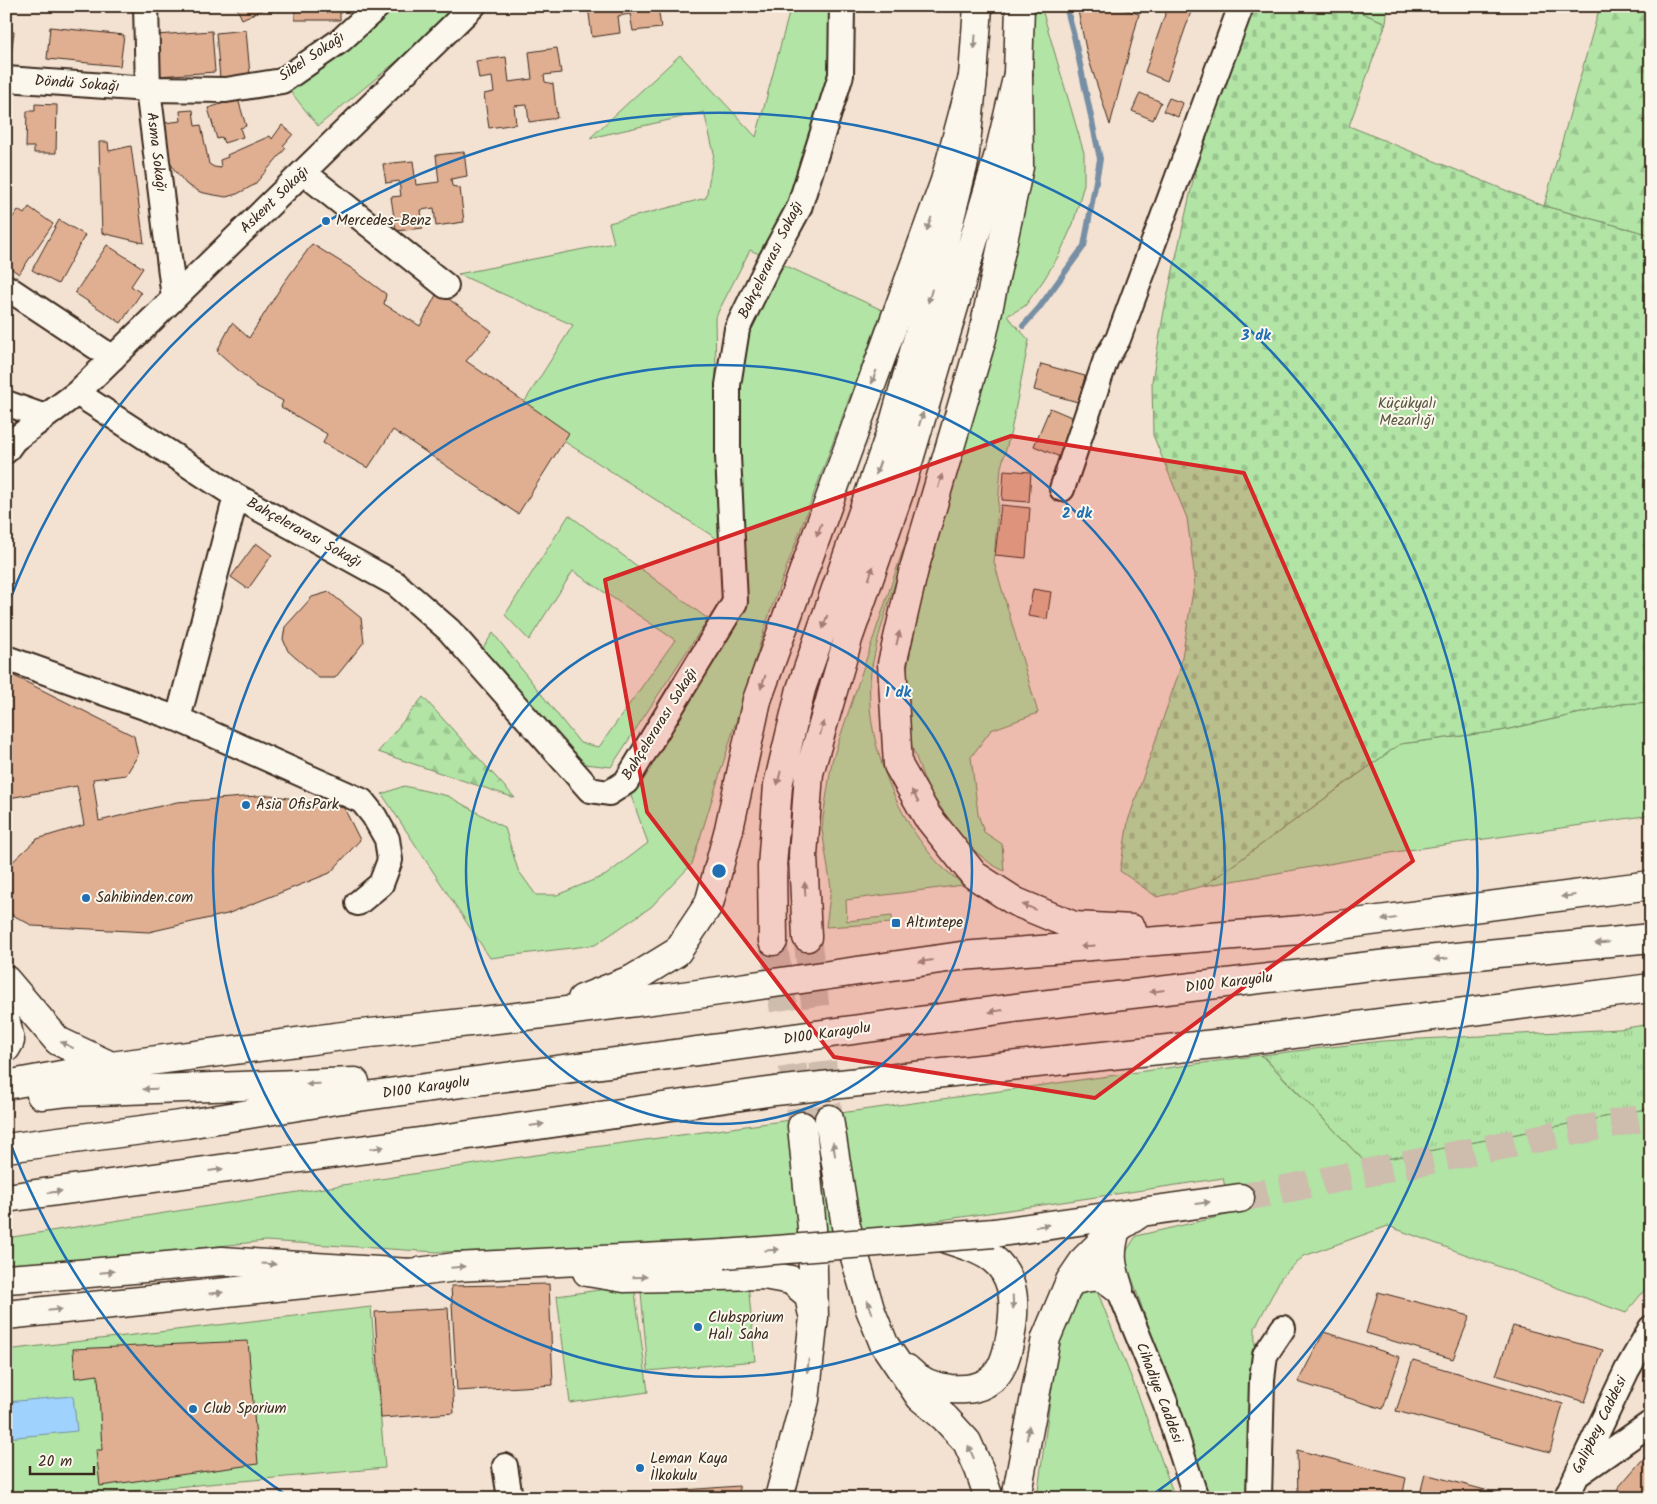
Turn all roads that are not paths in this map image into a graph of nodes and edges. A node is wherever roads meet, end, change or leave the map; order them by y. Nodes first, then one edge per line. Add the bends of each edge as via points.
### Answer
1 (146, 6) edge
2 (378, 6) edge
3 (473, 6) edge
4 (842, 6) edge
5 (978, 6) edge
6 (1020, 6) edge
7 (1241, 6) edge
8 (1018, 74) junction
9 (973, 77) junction
10 (6, 79) edge
11 (148, 89) junction
12 (303, 172) junction
13 (446, 286) dead end
14 (6, 287) edge
15 (174, 298) junction
16 (113, 358) junction
17 (77, 393) junction
18 (6, 403) edge
19 (45, 417) junction
20 (6, 451) edge
21 (1062, 489) dead end
22 (236, 496) junction
23 (6, 658) edge
24 (178, 719) junction
25 (1651, 885) edge
26 (358, 903) dead end
27 (1301, 930) junction
28 (807, 937) tunnel mouth
29 (1651, 938) edge
30 (773, 941) tunnel mouth
31 (6, 980) edge
32 (1651, 988) edge
33 (543, 1014) junction
34 (6, 1022) edge
35 (6, 1048) edge
36 (112, 1066) junction
37 (501, 1078) junction
38 (6, 1085) edge
39 (6, 1099) edge
40 (829, 1119) tunnel mouth
41 (802, 1126) tunnel mouth
42 (6, 1148) edge
43 (6, 1198) edge
44 (1240, 1198) tunnel mouth
45 (1142, 1212) junction
46 (1116, 1229) junction
47 (940, 1237) junction
48 (522, 1263) junction
49 (410, 1273) junction
50 (6, 1278) edge
51 (1070, 1281) junction
52 (1119, 1289) junction
53 (6, 1315) edge
54 (814, 1317) junction
55 (1283, 1328) dead end
56 (1651, 1328) edge
57 (884, 1344) junction
58 (1651, 1423) edge
59 (504, 1466) dead end
60 (1576, 1476) junction
61 (510, 1498) edge
62 (779, 1498) edge
63 (989, 1498) edge
64 (1016, 1498) edge
65 (1196, 1498) edge
66 (1259, 1498) edge
67 (1566, 1498) edge

1 - 11 street, Asma Sokağı
2 - 11 street, Sibel Sokağı via 340,40 282,81 226,90
3 - 12 street, Askent Sokağı
4 - 22 street, Bahçelerarası Sokağı via 841,75 799,208 737,329 728,385 735,602 626,782 610,793 590,790 449,630 423,606 396,584
5 -> 9 main road
6 - 8 main road
7 - 21 street via 1118,339 1106,359
27 -> 8 main road via 1168,931 1074,926 1016,902 974,876 927,816 898,765 892,664 914,569 982,338 1019,167
28 -> 8 main road via 803,856 809,773 848,639 899,493 984,210
9 -> 30 main road via 964,162 936,274 894,423 801,689 778,785 772,867
9 -> 33 main road via 944,181 757,700 710,904 677,952 633,979
10 - 11 street, Döndü Sokağı
11 - 15 street, Asma Sokağı
12 - 13 street
12 - 15 street, Askent Sokağı
14 - 16 street
15 - 16 street, Askent Sokağı
16 - 17 street, Askent Sokağı
17 - 19 street, Askent Sokağı
17 - 22 street, Bahçelerarası Sokağı
18 - 19 street
19 - 20 street, Askent Sokağı via 14,440
22 - 24 street
23 - 24 street
24 - 26 street via 362,801 387,840 390,860 381,884
25 -> 27 main road
27 -> 33 main road via 961,956
29 -> 37 main road, D100 Karayolu via 1396,963 1032,1006
36 -> 31 main road via 58,1040
43 -> 32 main road via 775,1091 1224,1043
33 - 36 main road
34 - 35 main road via 10,1041
36 - 38 main road
37 -> 39 main road via 68,1092
37 - 42 main road, D100 Karayolu
57 -> 40 main road via 870,1309 846,1226
41 - 54 main road via 812,1228
45 -> 44 main road
45 - 46 main road
47 -> 45 main road, bridge via 994,1233
46 - 51 main road via 1086,1259
46 - 52 main road via 1111,1257
48 -> 47 main road, bridge via 724,1254
47 -> 57 main road via 994,1259 1006,1273 1012,1289 1012,1333 996,1374 986,1383 968,1390 927,1385 910,1373
49 -> 48 main road via 456,1266
48 -> 54 main road via 624,1278 764,1275 791,1280 809,1295
50 -> 49 main road via 222,1261
53 -> 49 main road
51 - 52 main road via 1095,1276 1107,1279
64 -> 51 main road via 1046,1338
52 - 65 street, Cihadiye Caddesi via 1164,1402
54 -> 62 main road via 805,1400
55 - 66 street via 1265,1355
56 - 60 street, Galipbey Caddesi
63 -> 57 main road via 967,1442 920,1397
58 - 60 street
59 - 61 street
60 - 67 street, Galipbey Caddesi

